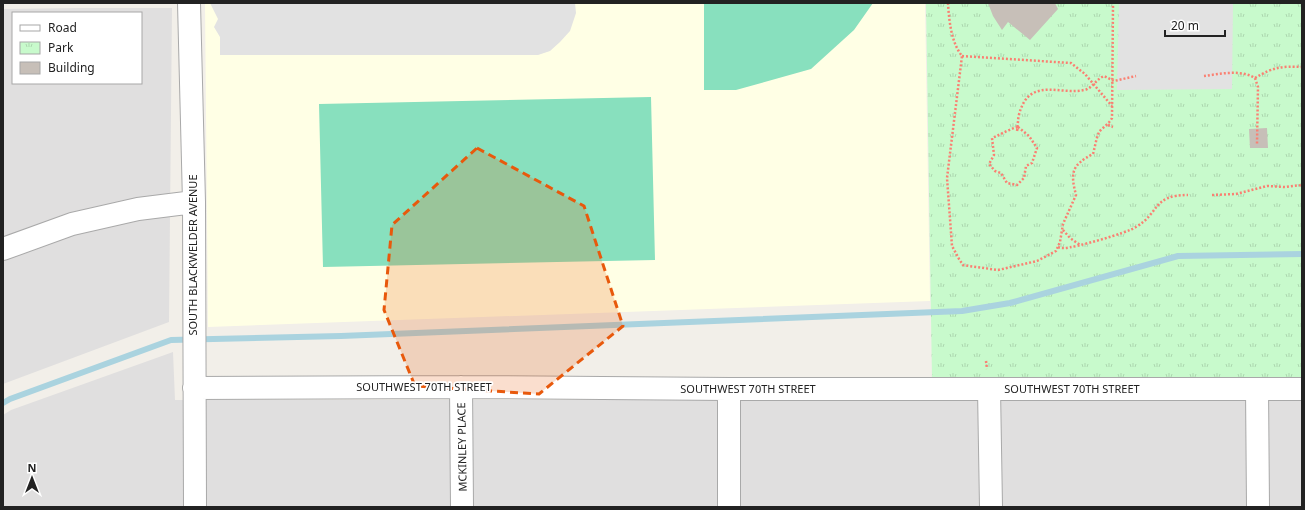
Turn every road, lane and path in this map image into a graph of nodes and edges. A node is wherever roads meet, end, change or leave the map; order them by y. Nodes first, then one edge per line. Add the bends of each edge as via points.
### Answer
1 (189, 3) edge
2 (948, 3) edge
3 (1113, 3) edge
4 (962, 56) junction
5 (1302, 67) edge
6 (1136, 76) dead end
7 (1204, 76) dead end
8 (1255, 78) junction
9 (1113, 80) junction
10 (1093, 85) junction
11 (1112, 106) junction
12 (1108, 125) junction
13 (1018, 127) junction
14 (1113, 127) dead end
15 (1017, 131) dead end
16 (1257, 144) dead end
17 (1302, 185) edge
18 (1188, 195) dead end
19 (1212, 195) dead end
20 (194, 202) junction
21 (1063, 229) junction
22 (1081, 245) junction
23 (1058, 247) junction
24 (3, 249) edge
25 (461, 387) junction
26 (194, 388) junction
27 (729, 389) junction
28 (990, 389) junction
29 (1257, 389) junction
30 (1302, 389) edge
31 (195, 507) edge
32 (462, 507) edge
33 (730, 507) edge
34 (991, 507) edge
35 (1258, 507) edge

1 - 20 street, SOUTH BLACKWELDER AVENUE
2 - 4 path via 949,20 957,49
3 - 9 path
4 - 10 path via 1070,64 1085,74
4 - 23 path via 947,178 952,246 955,254 963,264 998,270 1037,261 1056,251
5 - 8 path via 1285,66
6 - 9 path
7 - 8 path via 1233,73 1248,74
8 - 16 path via 1258,87
9 - 10 path via 1104,76 1097,79
9 - 11 path
10 - 11 path
10 - 13 path via 1085,90 1038,90 1029,96 1022,106
11 - 12 path via 1112,118
12 - 14 path
12 - 21 path via 1100,131 1093,154 1081,160 1073,173 1076,195
13 - 13 path via 992,138 994,155 989,164 995,172 1001,173 1006,183 1017,185 1024,178 1026,166 1032,163 1037,148 1029,136
13 - 15 path
17 - 19 path via 1267,186 1236,194
18 - 22 path via 1165,198 1145,222 1134,229
20 - 24 street via 138,208 72,224
20 - 26 street, SOUTH BLACKWELDER AVENUE
21 - 22 path via 1070,238
21 - 23 path
22 - 23 path via 1063,249
25 - 26 street, SOUTHWEST 70TH STREET
25 - 27 street, SOUTHWEST 70TH STREET
25 - 32 street, MCKINLEY PLACE
26 - 31 street, SOUTH BLACKWELDER AVENUE
27 - 28 street, SOUTHWEST 70TH STREET
27 - 33 street
28 - 29 street, SOUTHWEST 70TH STREET
28 - 34 street
29 - 30 street, SOUTHWEST 70TH STREET
29 - 35 street

